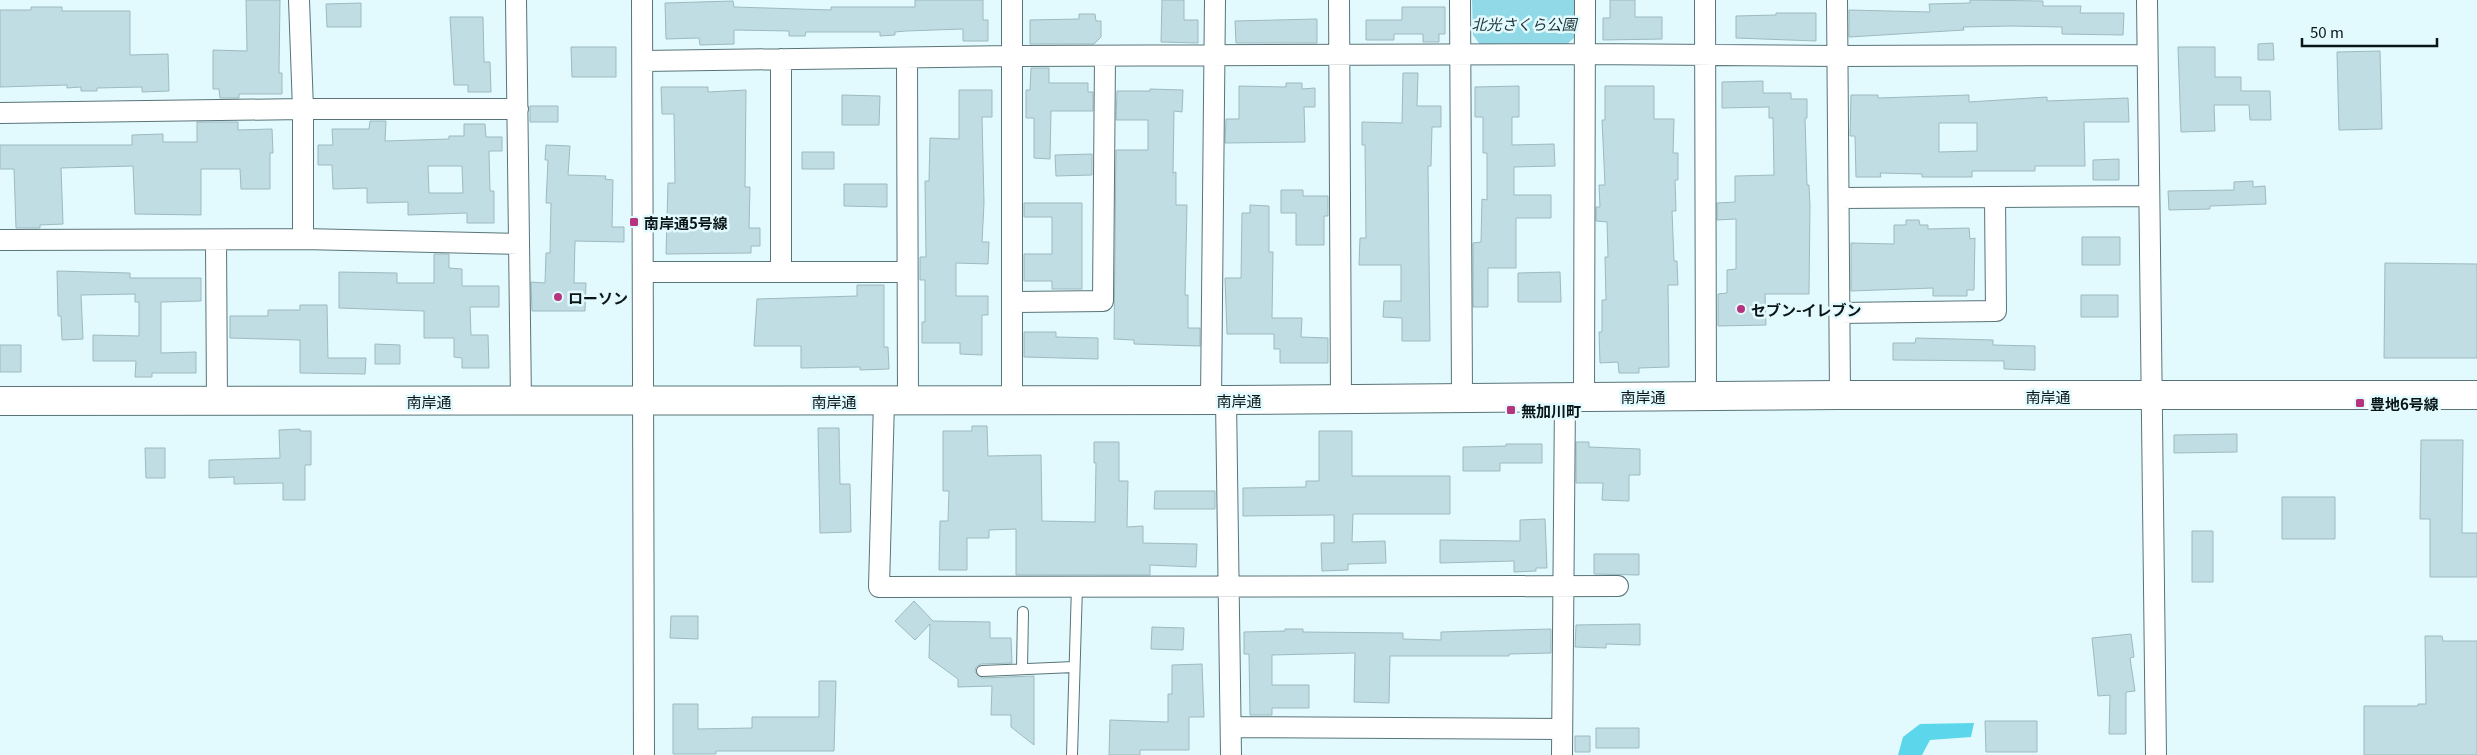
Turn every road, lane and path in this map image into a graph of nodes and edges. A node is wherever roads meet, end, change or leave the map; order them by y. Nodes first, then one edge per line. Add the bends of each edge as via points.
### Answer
1 (299, 0) edge
2 (516, 0) edge
3 (642, 0) edge
4 (1012, 0) edge
5 (1215, 0) edge
6 (1339, 0) edge
7 (1460, 0) edge
8 (1585, 0) edge
9 (1705, 0) edge
10 (1838, 0) edge
11 (2147, 0) edge
12 (1586, 54) junction
13 (1460, 55) junction
14 (1705, 55) junction
15 (2147, 55) junction
16 (1012, 56) junction
17 (1105, 56) junction
18 (1214, 56) junction
19 (1339, 56) junction
20 (1837, 56) junction
21 (907, 58) junction
22 (781, 59) junction
23 (643, 61) junction
24 (303, 109) junction
25 (518, 109) junction
26 (0, 113) edge
27 (2149, 196) junction
28 (1839, 198) junction
29 (1996, 198) junction
30 (303, 239) junction
31 (0, 240) edge
32 (216, 241) junction
33 (519, 244) junction
34 (643, 272) junction
35 (781, 272) junction
36 (908, 272) junction
37 (1012, 302) junction
38 (1839, 313) junction
39 (1840, 395) junction
40 (2477, 395) edge
41 (1706, 396) junction
42 (2152, 396) junction
43 (1462, 397) junction
44 (1574, 397) junction
45 (1341, 398) junction
46 (1012, 399) junction
47 (896, 400) junction
48 (1218, 400) junction
49 (0, 401) edge
50 (217, 401) junction
51 (644, 401) junction
52 (521, 402) junction
53 (1077, 586) junction
54 (1230, 586) junction
55 (1564, 586) junction
56 (1618, 586) dead end
57 (1023, 612) dead end
58 (1074, 667) junction
59 (1022, 669) junction
60 (982, 671) dead end
61 (1232, 727) junction
62 (1562, 729) junction
63 (644, 755) edge
64 (1072, 755) edge
65 (1231, 755) edge
66 (1562, 755) edge
67 (2156, 755) edge

1 - 24 street
2 - 25 street
3 - 23 street
4 - 16 street
5 - 18 street
6 - 19 street
7 - 13 street
8 - 12 street
9 - 14 street
10 - 20 street
11 - 15 street
12 - 13 street
12 - 14 street
12 - 44 street
13 - 19 street
13 - 43 street
14 - 20 street
14 - 41 street
15 - 20 street
15 - 27 street
16 - 17 street
16 - 21 street
16 - 37 street
17 - 18 street
17 - 37 street via 1104,301
18 - 19 street
18 - 48 street
19 - 45 street
20 - 28 street
21 - 22 street
21 - 36 street
22 - 23 street
22 - 35 street
23 - 34 street
24 - 25 street
24 - 26 street
24 - 30 street
25 - 33 street
27 - 29 street
27 - 42 street
28 - 29 street
28 - 38 street
29 - 38 street via 1996,311
30 - 32 street
30 - 33 street
31 - 32 street
32 - 50 street
33 - 52 street
34 - 35 street
34 - 51 street
35 - 36 street
36 - 47 street
37 - 46 street
38 - 39 street
39 - 41 main road, 南岸通
39 - 42 main road, 南岸通
40 - 42 main road, 南岸通
41 - 44 main road, 南岸通
42 - 67 street
43 - 44 main road, 南岸通
43 - 45 main road, 南岸通
44 - 55 street
45 - 48 main road, 南岸通
46 - 47 main road, 南岸通
46 - 48 main road, 南岸通
47 - 51 main road, 南岸通
47 - 53 street via 879,587
48 - 54 street
49 - 50 main road, 南岸通
50 - 52 main road, 南岸通
51 - 52 main road, 南岸通
51 - 63 street
53 - 54 street
53 - 58 lane
54 - 55 street
54 - 61 street
55 - 56 street
55 - 62 street
57 - 59 lane
58 - 59 lane
58 - 64 lane
59 - 60 lane
61 - 62 street
61 - 65 street
62 - 66 street

